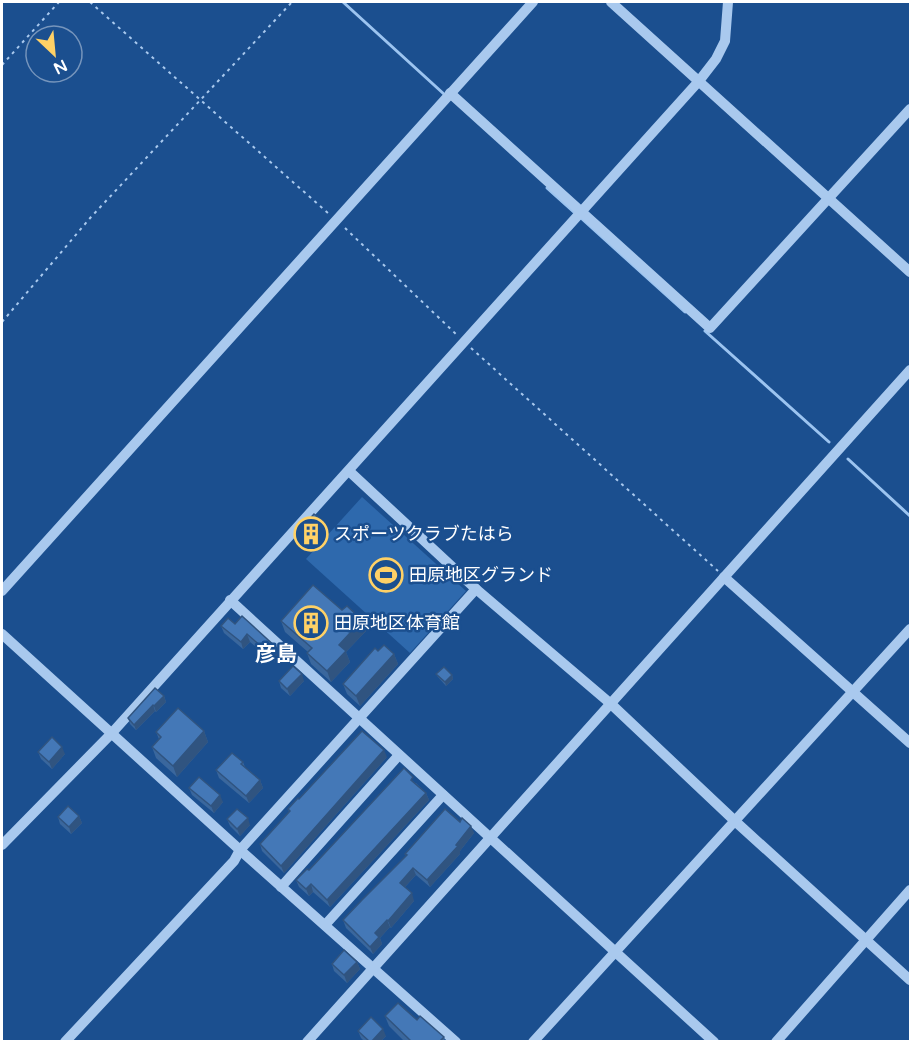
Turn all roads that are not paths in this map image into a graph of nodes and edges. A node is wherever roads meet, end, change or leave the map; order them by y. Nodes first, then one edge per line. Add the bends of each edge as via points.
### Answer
1 (533, 2) edge
2 (611, 2) edge
3 (728, 2) edge
4 (699, 81) junction
5 (448, 95) junction
6 (910, 109) edge
7 (830, 199) junction
8 (578, 213) junction
9 (910, 272) edge
10 (910, 370) edge
11 (349, 471) junction
12 (724, 577) junction
13 (476, 589) junction
14 (2, 591) edge
15 (230, 600) junction
16 (910, 629) edge
17 (2, 634) edge
18 (853, 692) junction
19 (610, 704) junction
20 (359, 717) junction
21 (111, 734) junction
22 (910, 743) edge
23 (399, 755) junction
24 (443, 795) junction
25 (736, 822) junction
26 (490, 838) junction
27 (2, 845) edge
28 (240, 850) junction
29 (281, 887) junction
30 (910, 890) edge
31 (325, 925) junction
32 (866, 940) junction
33 (617, 952) junction
34 (373, 968) junction
35 (910, 980) edge
36 (65, 1041) edge
37 (308, 1041) edge
38 (456, 1041) edge
39 (533, 1041) edge
40 (714, 1041) edge
41 (776, 1041) edge

1 - 5 street
2 - 4 street
3 - 4 street via 725,41
4 - 7 street
4 - 8 street
5 - 8 street
5 - 14 street
6 - 7 street
7 - 8 street via 710,328
7 - 9 street
8 - 11 street
10 - 12 street
11 - 13 street
11 - 15 street
12 - 18 street
12 - 19 street
13 - 19 street
13 - 20 street
15 - 20 street
15 - 21 street
16 - 18 street
17 - 21 street
18 - 22 street
18 - 25 street
19 - 25 street
19 - 26 street
20 - 23 street
20 - 28 street
21 - 27 street
21 - 28 street
23 - 24 street
23 - 29 street
24 - 26 street
24 - 31 street
25 - 32 street
25 - 33 street
26 - 33 street
26 - 34 street
28 - 29 street
28 - 36 street via 234,861
29 - 31 street
30 - 32 street
31 - 34 street
32 - 35 street
32 - 41 street
33 - 39 street
33 - 40 street
34 - 37 street
34 - 38 street

